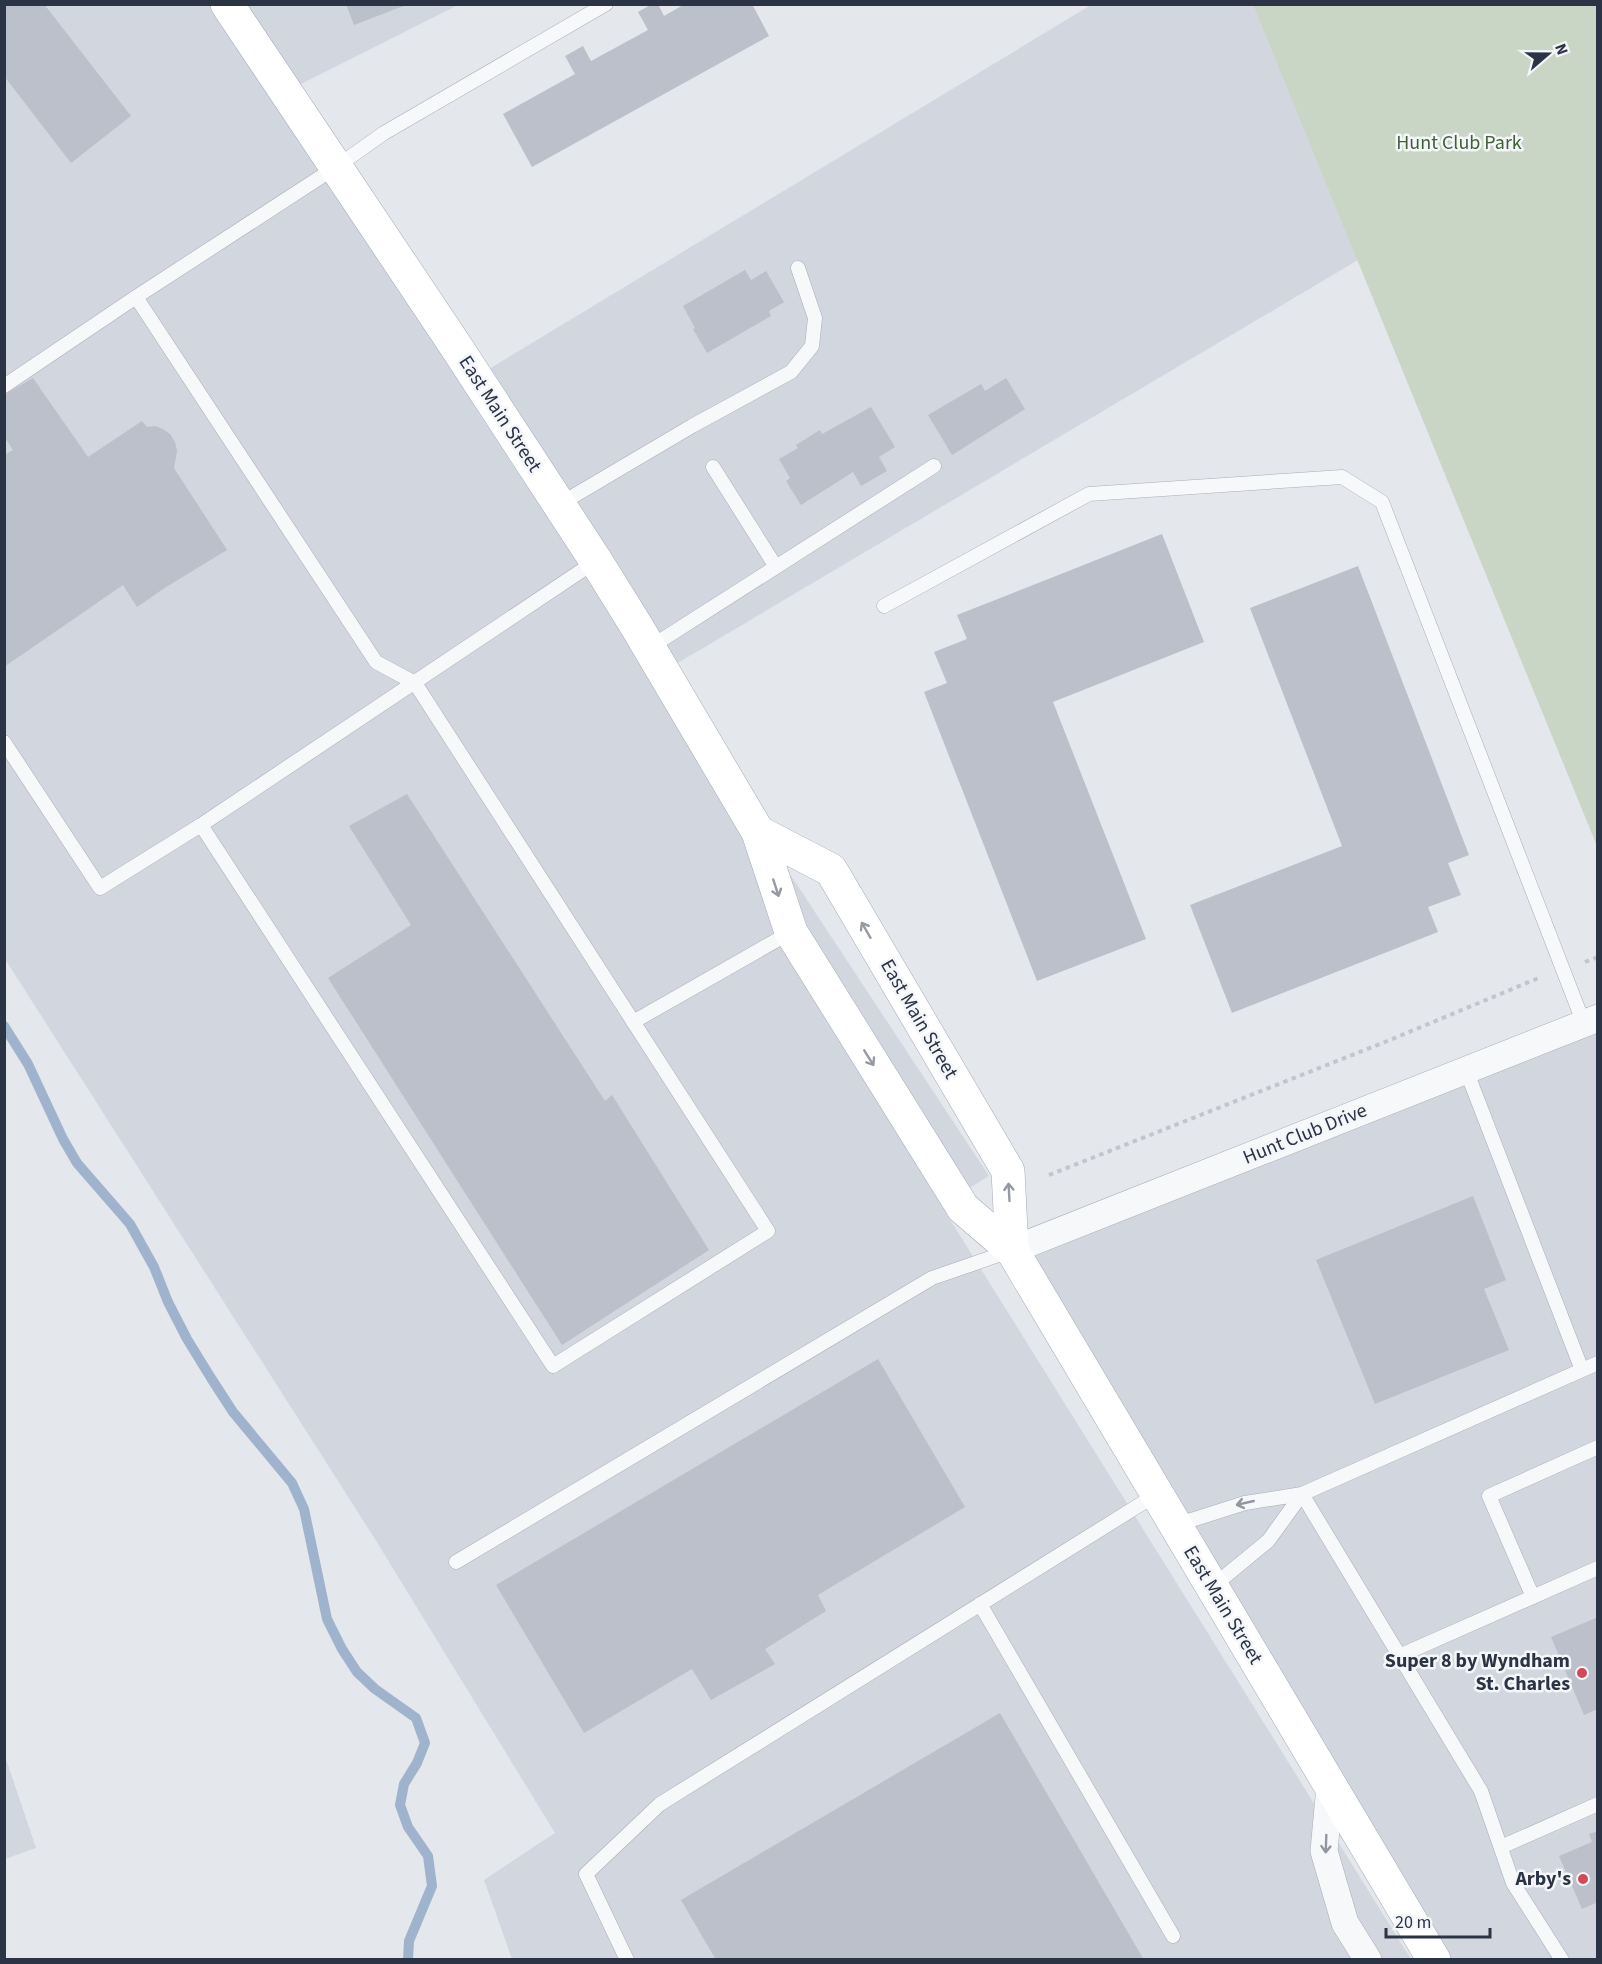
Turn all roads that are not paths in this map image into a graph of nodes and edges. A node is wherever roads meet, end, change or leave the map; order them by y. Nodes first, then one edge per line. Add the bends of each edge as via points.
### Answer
1 (227, 4) edge
2 (606, 4) edge
3 (336, 167) junction
4 (798, 268) dead end
5 (136, 297) junction
6 (4, 386) edge
7 (934, 466) dead end
8 (713, 467) dead end
9 (560, 504) junction
10 (596, 561) junction
11 (776, 567) junction
12 (884, 606) dead end
13 (650, 648) junction
14 (415, 683) junction
15 (4, 742) edge
16 (201, 825) junction
17 (758, 832) junction
18 (791, 932) junction
19 (1591, 1021) edge
20 (633, 1022) junction
21 (1466, 1070) junction
22 (1011, 1250) junction
23 (1598, 1363) edge
24 (1582, 1370) junction
25 (1598, 1447) edge
26 (1156, 1494) junction
27 (1302, 1494) junction
28 (1175, 1525) junction
29 (456, 1562) dead end
30 (1598, 1568) edge
31 (1212, 1587) junction
32 (1533, 1597) junction
33 (980, 1604) junction
34 (1400, 1656) junction
35 (1330, 1786) junction
36 (1598, 1804) edge
37 (1501, 1847) junction
38 (1173, 1936) dead end
39 (627, 1959) edge
40 (1368, 1959) edge
41 (1434, 1959) edge
42 (1562, 1959) edge

1 - 3 main road, East Main Street
2 - 3 lane via 384,133
3 - 5 lane
3 - 9 main road, East Main Street
4 - 9 lane via 815,318 812,346 791,372
5 - 6 lane
5 - 14 lane via 376,662
7 - 11 lane
8 - 11 lane
9 - 10 main road, East Main Street
10 - 13 main road, East Main Street
10 - 14 lane
11 - 13 lane
12 - 19 lane via 1089,494 1341,477 1382,502 1563,969
13 - 17 main road, East Main Street
14 - 16 lane
14 - 20 lane
15 - 16 lane via 100,888
16 - 20 lane via 553,1366 768,1232
17 -> 18 main road, East Main Street
22 -> 17 main road, East Main Street via 1008,1170 831,870
18 - 20 lane
18 -> 22 main road, East Main Street via 963,1208
19 - 21 street, Hunt Club Drive
21 - 22 street, Hunt Club Drive
21 - 24 lane
22 - 26 main road, East Main Street
22 - 29 lane via 932,1278
23 - 24 lane
24 - 27 lane
25 - 32 lane via 1488,1496
26 - 28 main road, East Main Street
26 - 33 lane
27 -> 28 lane via 1245,1503
27 - 31 lane via 1268,1541
27 - 34 lane
28 - 31 main road, East Main Street
30 - 32 lane
31 - 35 main road, East Main Street
32 - 34 lane
33 - 38 lane
33 - 39 lane via 660,1804 586,1874
34 - 37 lane via 1481,1791
35 -> 40 street via 1324,1851 1345,1923
35 - 41 main road, East Main Street
36 - 37 lane
37 - 42 lane via 1514,1883

